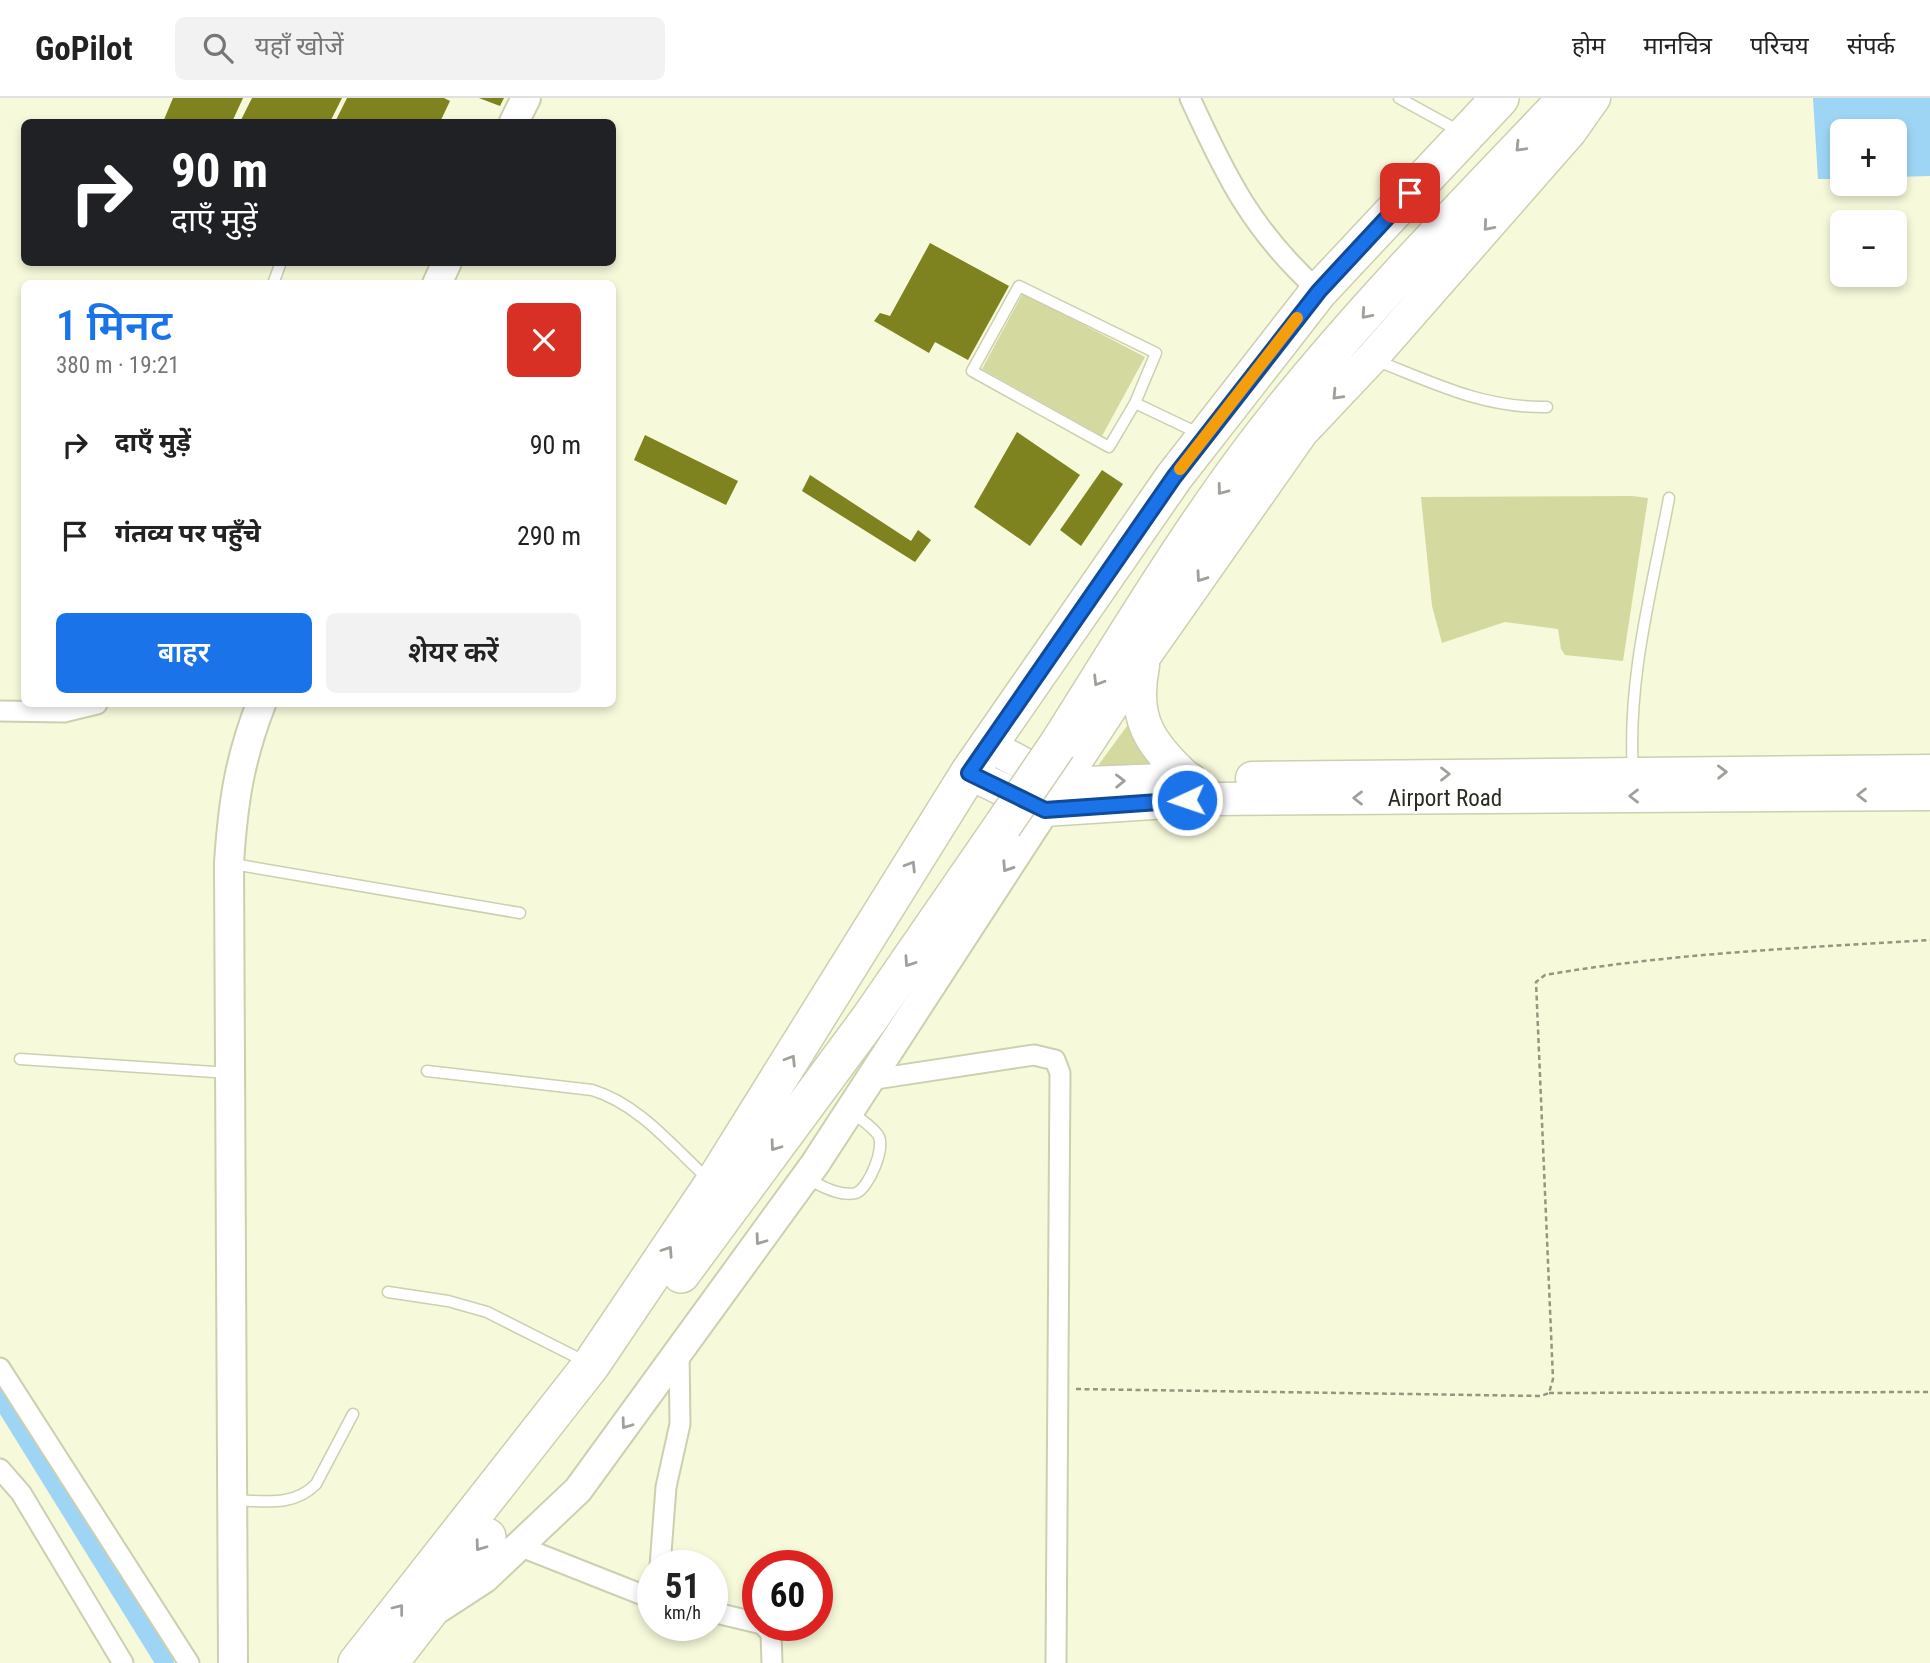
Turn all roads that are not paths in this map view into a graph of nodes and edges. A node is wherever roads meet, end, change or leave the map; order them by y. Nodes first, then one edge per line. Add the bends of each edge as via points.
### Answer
1 (526, 98) edge
2 (1191, 98) edge
3 (1399, 98) edge
4 (1500, 98) edge
5 (1567, 98) edge
6 (1594, 98) edge
7 (516, 119) edge
8 (1465, 135) junction
9 (1319, 291) junction
10 (1372, 358) junction
11 (1135, 403) junction
12 (1547, 407) dead end
13 (1205, 437) junction
14 (1669, 498) dead end
15 (1144, 657) junction
16 (85, 707) edge
17 (260, 707) edge
18 (0, 711) edge
19 (978, 759) junction
20 (1930, 771) edge
21 (1633, 773) junction
22 (1188, 779) junction
23 (1930, 794) edge
24 (1053, 797) junction
25 (229, 863) junction
26 (520, 913) dead end
27 (20, 1059) dead end
28 (427, 1071) dead end
29 (229, 1073) junction
30 (869, 1080) junction
31 (850, 1110) junction
32 (805, 1178) junction
33 (713, 1184) junction
34 (388, 1292) dead end
35 (679, 1351) junction
36 (591, 1365) junction
37 (0, 1368) edge
38 (353, 1414) dead end
39 (0, 1469) edge
40 (230, 1500) junction
41 (520, 1546) junction
42 (661, 1550) edge
43 (637, 1593) edge
44 (430, 1614) junction
45 (771, 1641) edge
46 (123, 1663) edge
47 (189, 1663) edge
48 (233, 1663) edge
49 (357, 1663) edge
50 (389, 1663) edge
51 (772, 1663) edge
52 (1056, 1663) edge

1 - 7 main road
2 - 9 street via 1248,213 1285,261
3 - 8 lane
4 - 8 highway
5 -> 44 highway, bridge via 1403,271 1285,407 1208,509 1056,746 870,1018
6 -> 10 main road via 1570,132
8 - 9 highway
9 - 13 highway
10 - 12 lane via 1484,402
10 -> 15 main road via 1302,432
11 - 11 lane via 1109,447 972,371 1019,286 1156,353
11 - 13 lane
13 - 19 highway
14 - 21 lane via 1636,670 1631,721
15 - 22 main road via 1139,686 1143,723 1158,748
15 - 24 main road
16 - 18 street via 64,712
17 - 25 main road via 234,795
19 - 24 main road, Airport Road
33 -> 19 highway
21 -> 20 main road
22 -> 21 main road
24 -> 22 main road
23 -> 24 main road, Airport Road
24 -> 30 main road
25 - 26 lane
25 - 29 main road
27 - 29 lane
28 - 33 lane via 593,1090 610,1096 624,1103
29 - 40 main road
30 - 31 main road
30 - 52 street via 1034,1055 1055,1060 1060,1073
31 - 32 main road
31 - 32 lane via 881,1141 866,1183 848,1194
32 -> 35 main road
36 -> 33 highway
34 - 36 lane via 487,1312
35 -> 41 main road via 578,1490
35 - 42 street via 680,1424 666,1487
49 -> 36 highway
37 - 47 street
38 - 40 lane via 307,1493 286,1502
39 - 46 street via 20,1493
40 - 48 main road
41 - 43 street
41 - 44 main road via 485,1578
44 - 50 highway
45 - 51 street

